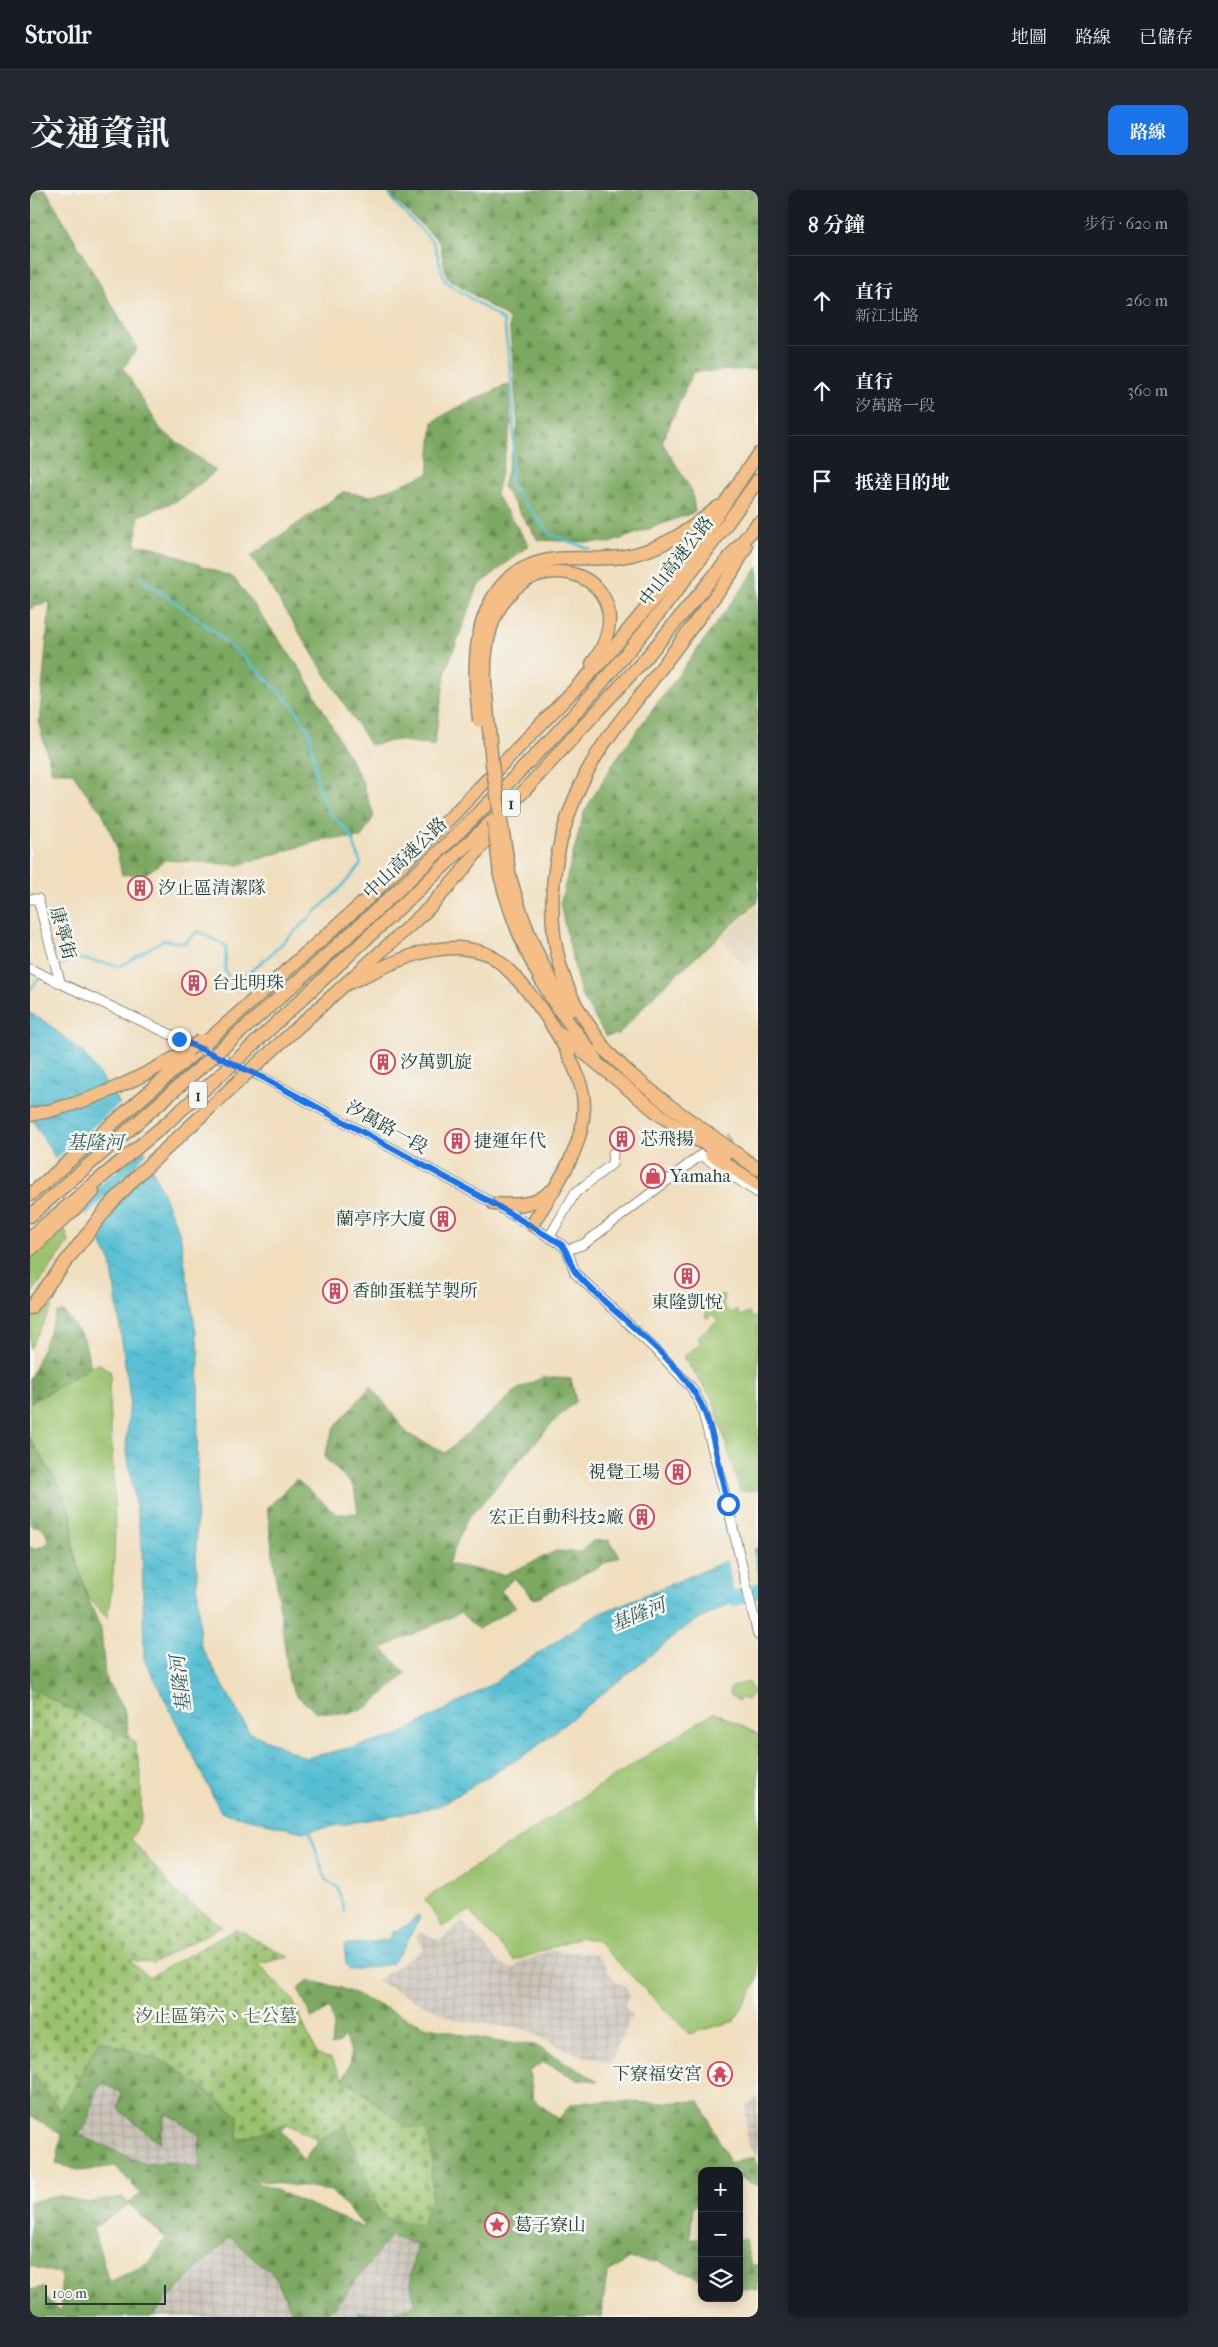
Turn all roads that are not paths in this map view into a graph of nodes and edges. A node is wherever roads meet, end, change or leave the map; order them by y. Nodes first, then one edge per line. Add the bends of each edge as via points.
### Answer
1 (758, 454) edge
2 (758, 480) edge
3 (724, 503) junction
4 (758, 524) edge
5 (480, 685) junction
6 (570, 694) junction
7 (523, 792) junction
8 (505, 876) junction
9 (30, 899) edge
10 (30, 969) edge
11 (60, 982) junction
12 (344, 985) junction
13 (554, 1028) junction
14 (191, 1052) junction
15 (607, 1052) junction
16 (599, 1064) junction
17 (30, 1115) edge
18 (697, 1140) junction
19 (613, 1153) dead end
20 (757, 1169) edge
21 (559, 1181) junction
22 (758, 1187) edge
23 (30, 1195) edge
24 (494, 1204) junction
25 (65, 1212) junction
26 (30, 1216) edge
27 (532, 1225) junction
28 (30, 1236) edge
29 (550, 1236) junction
30 (30, 1250) edge
31 (567, 1250) junction
32 (30, 1308) edge
33 (758, 1635) edge

1 - 3 highway
2 - 26 highway, 中山高速公路 / 1, bridge via 703,557 574,713 482,808 358,929
3 - 5 highway via 694,527 650,549 620,557 556,559 516,573 496,592 481,621 476,646
3 - 6 highway via 689,557 653,602
4 - 7 highway, 中山高速公路 / 1 via 645,659
4 - 15 highway via 732,573 587,771 560,838 551,891 556,945 570,994
5 - 6 highway via 484,656 498,608 523,581 550,572 562,572 591,582 608,604 605,641
5 - 8 highway, bridge
6 - 14 highway, bridge via 366,900
7 - 12 highway via 460,874 428,909
7 - 25 highway, 中山高速公路 / 1, bridge via 228,1069
8 - 15 highway via 543,966 586,1030
8 - 16 highway via 507,904 524,948 552,1000
9 - 11 street, 康寧街 via 38,899
10 - 11 street, 汐萬路一段
11 - 24 street, 汐萬路一段 via 262,1077
12 - 13 highway via 434,950 474,950 491,956 514,975
12 - 32 highway, bridge via 163,1150 108,1207
13 - 16 highway
13 - 21 highway via 577,1071 584,1104 576,1146
14 - 17 highway via 81,1102
14 - 23 highway via 143,1098
15 - 20 highway via 670,1106
16 - 18 highway via 631,1093
18 - 20 highway via 713,1146 745,1167
18 - 22 highway via 706,1151
19 - 29 street via 612,1164 575,1193
21 - 24 highway via 537,1200 517,1206
21 - 27 highway
22 - 31 street via 701,1156 584,1244
24 - 27 street, 汐萬路一段
25 - 28 highway
25 - 30 highway
27 - 29 street, 汐萬路一段
29 - 31 street, 汐萬路一段
31 - 33 street via 575,1273 658,1351 691,1387 701,1405

